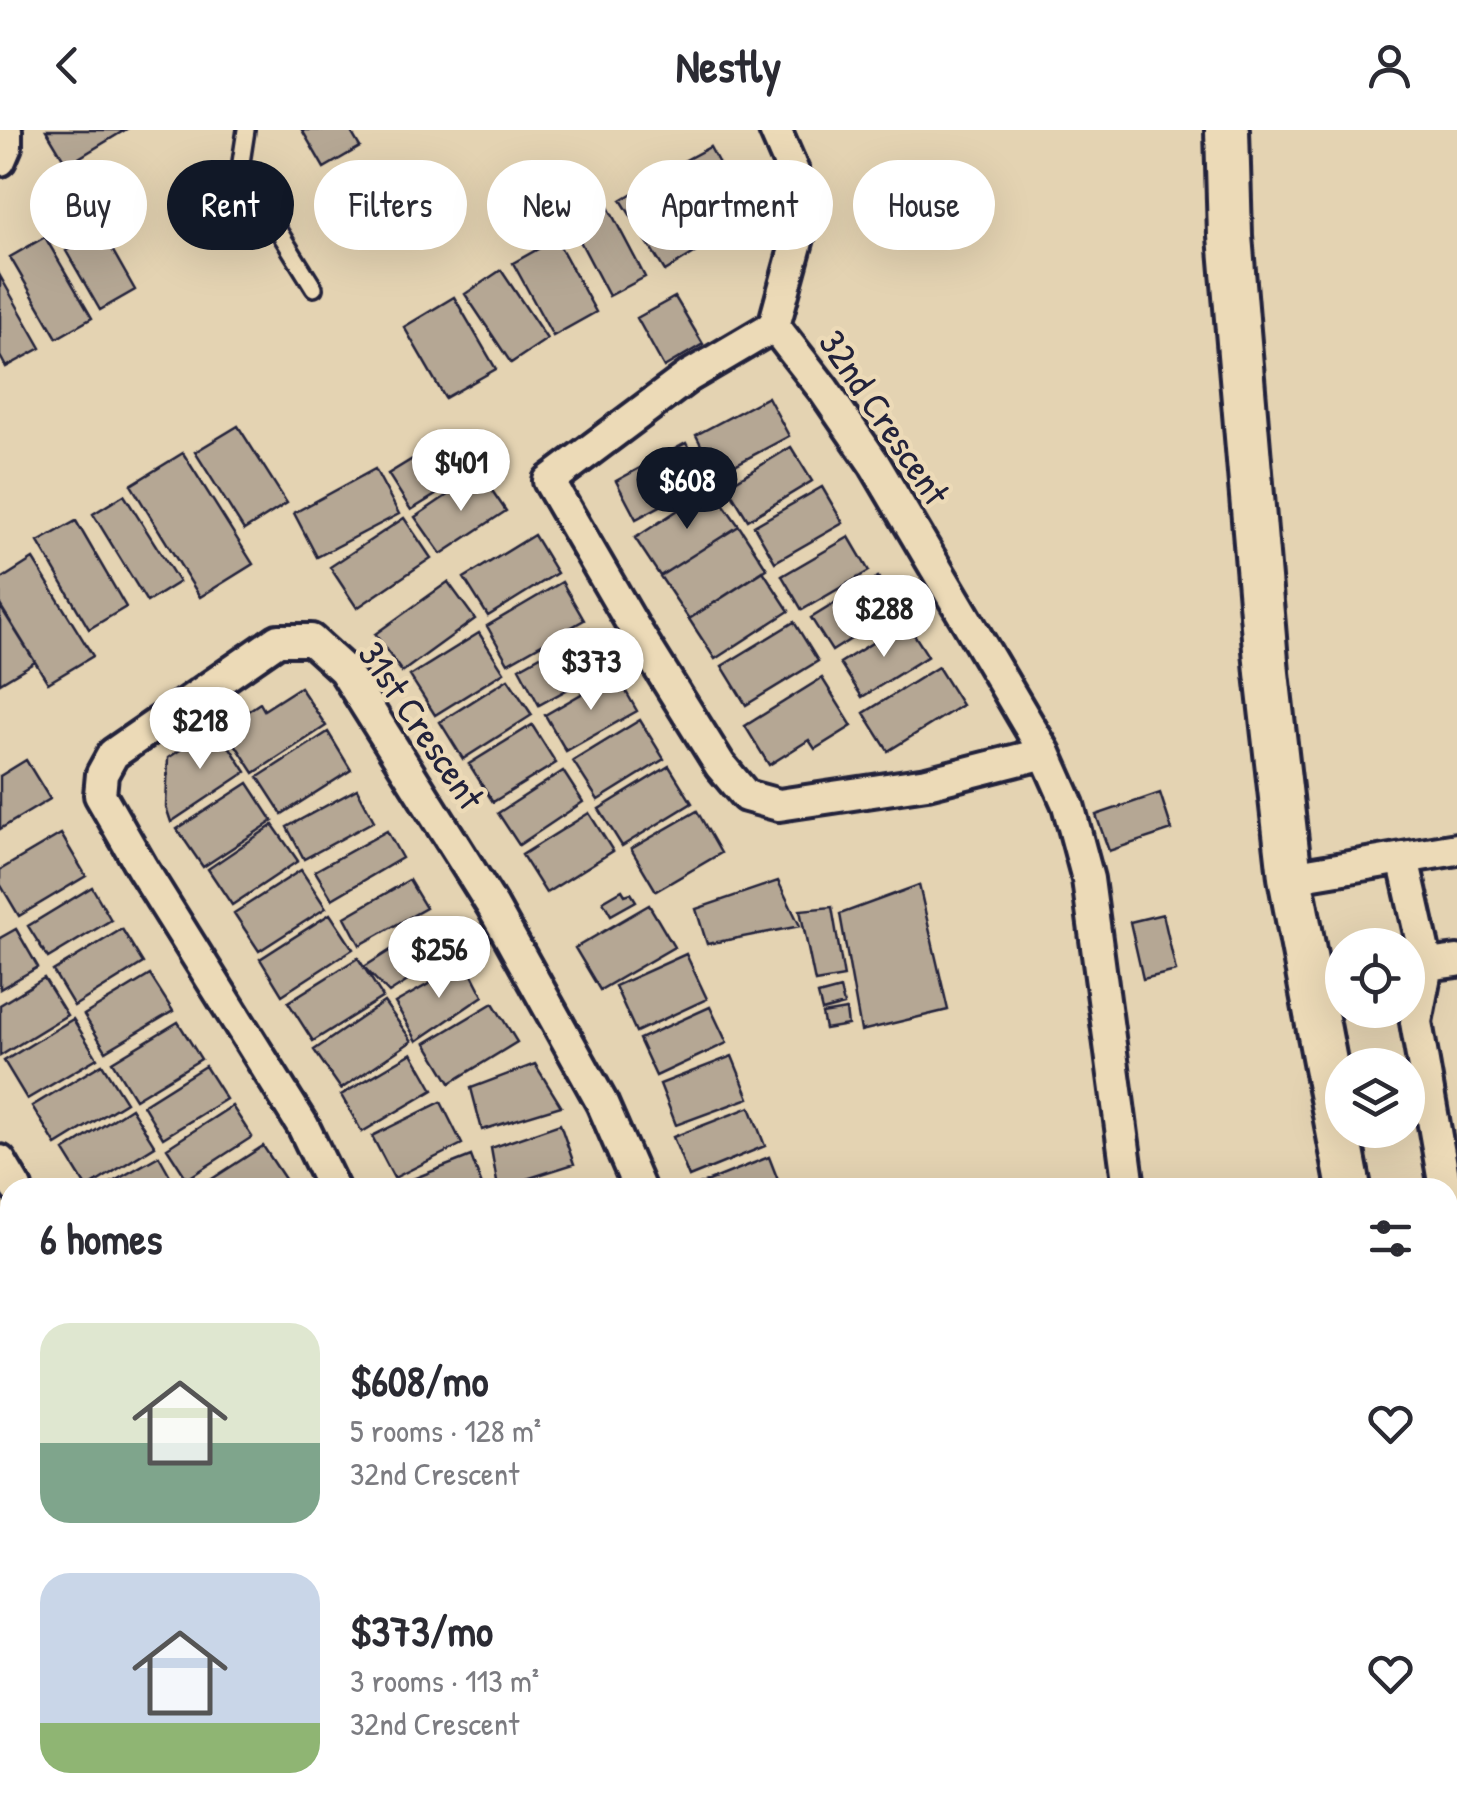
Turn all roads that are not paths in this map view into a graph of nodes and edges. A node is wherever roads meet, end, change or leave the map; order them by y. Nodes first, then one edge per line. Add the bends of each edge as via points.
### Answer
1 (6, 130) edge
2 (246, 130) edge
3 (775, 130) edge
4 (1227, 130) edge
5 (0, 160) edge
6 (314, 288) dead end
7 (774, 326) junction
8 (1044, 753) junction
9 (1457, 849) edge
10 (1403, 858) junction
11 (1290, 877) junction
12 (1442, 963) edge
13 (327, 1178) edge
14 (634, 1178) edge
15 (1128, 1178) edge
16 (1347, 1178) edge
17 (1443, 1178) edge

1 - 5 street
2 - 6 lane via 240,169
3 - 7 street via 801,190 798,234
4 - 11 street via 1246,427
7 - 8 street, 32nd Crescent via 874,464
7 - 8 street, 32nd Crescent via 689,376 549,481 720,765 746,796 779,805 928,783
8 - 15 street, 32nd Crescent via 1068,806 1088,879
9 - 10 street
10 - 11 street
10 - 12 street
11 - 16 street
12 - 17 street via 1416,1022
13 - 14 street, 31st Crescent via 304,1126 100,795 113,754 278,640 311,640 344,670 494,907 602,1103

